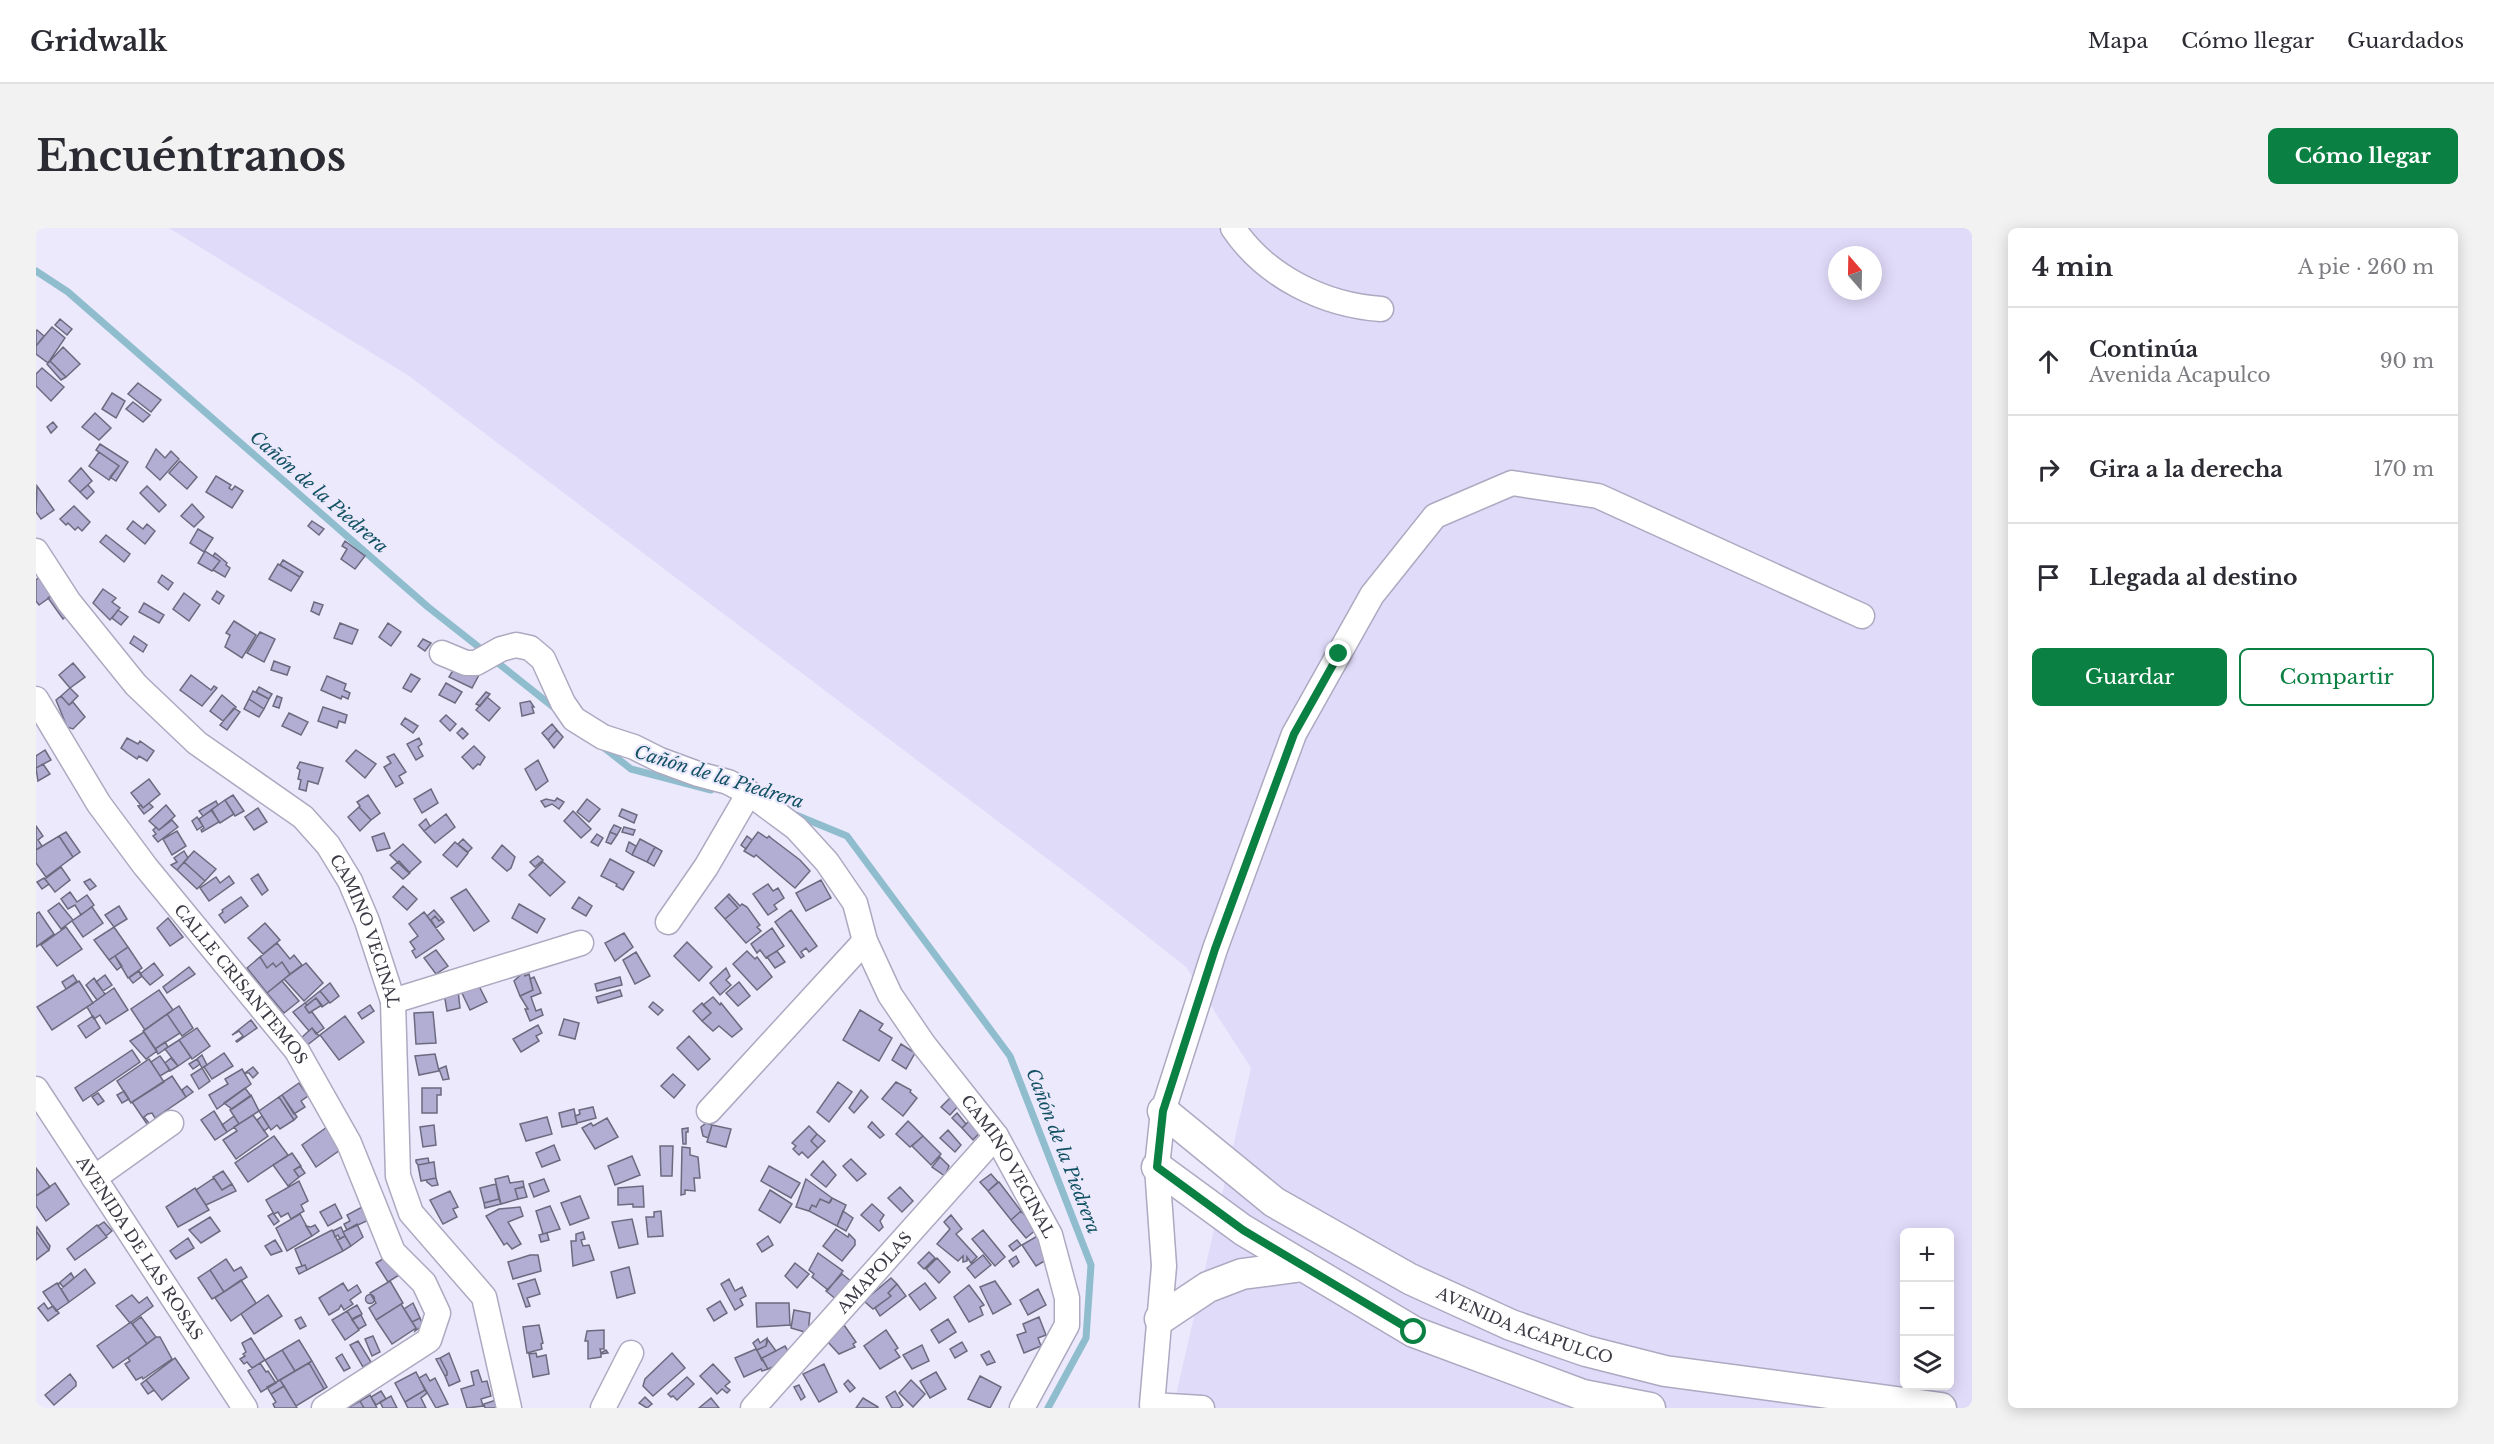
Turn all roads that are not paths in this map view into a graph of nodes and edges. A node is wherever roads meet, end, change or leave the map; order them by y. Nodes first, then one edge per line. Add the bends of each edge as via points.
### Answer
1 (1233, 228) edge
2 (1381, 309) dead end
3 (36, 551) edge
4 (1862, 616) dead end
5 (442, 653) dead end
6 (36, 699) edge
7 (749, 793) junction
8 (668, 922) dead end
9 (865, 941) junction
10 (580, 943) dead end
11 (393, 1001) junction
12 (36, 1089) edge
13 (709, 1111) dead end
14 (1163, 1111) junction
15 (171, 1123) dead end
16 (996, 1136) junction
17 (1157, 1167) junction
18 (94, 1178) junction
19 (1303, 1266) junction
20 (1160, 1319) junction
21 (631, 1353) dead end
22 (245, 1408) edge
23 (324, 1408) edge
24 (509, 1408) edge
25 (603, 1408) edge
26 (753, 1408) edge
27 (1022, 1408) edge
28 (1202, 1408) edge
29 (1650, 1408) edge
30 (1941, 1408) edge

1 - 2 street via 1259,258 1288,279 1326,299
3 - 11 street, CAMINO VECINAL via 69,602 136,685 197,743 303,817 328,845 367,921
4 - 14 street via 1598,496 1512,483 1435,516 1372,595 1294,734 1215,949
5 - 7 street, CAMINO VECINAL via 476,663 501,649 516,645 530,648 543,659 574,719 603,737
6 - 23 street, CALLE CRISANTEMOS via 99,804 138,858 297,1051 349,1143 393,1252 424,1283 438,1312 429,1340
7 - 8 street
7 - 9 street, CAMINO VECINAL via 796,828 827,862 855,903
9 - 13 street
9 - 16 street, CAMINO VECINAL via 891,995 924,1045
10 - 11 street
11 - 24 street, CAMINO VECINAL via 398,1176 411,1213 484,1297
12 - 18 street, AVENIDA DE LAS ROSAS
14 - 17 street
14 - 30 main road, AVENIDA ACAPULCO via 1274,1202 1410,1279 1511,1325 1665,1371
15 - 18 street
16 - 26 street, AMAPOLAS
16 - 27 street, CAMINO VECINAL via 1050,1235 1067,1298 1067,1325
17 - 19 main road via 1243,1230
17 - 20 street via 1164,1266
18 - 22 street, AVENIDA DE LAS ROSAS
19 - 20 main road via 1242,1274 1208,1287
19 - 29 main road via 1414,1332 1583,1395
20 - 28 street via 1152,1405
21 - 25 street

